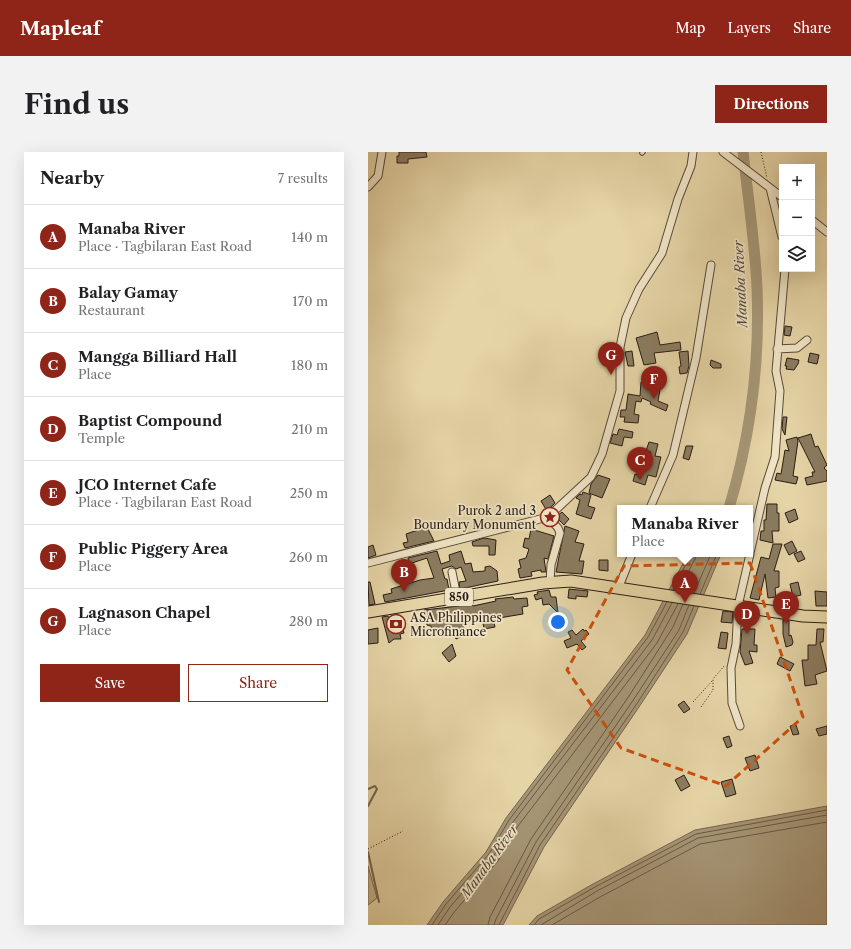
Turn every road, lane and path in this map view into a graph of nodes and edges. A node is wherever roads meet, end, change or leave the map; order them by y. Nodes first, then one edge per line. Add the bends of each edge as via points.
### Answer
1 (382, 152) edge
2 (693, 152) edge
3 (723, 152) edge
4 (760, 152) edge
5 (768, 186) junction
6 (368, 187) edge
7 (779, 195) edge
8 (815, 222) edge
9 (827, 232) edge
10 (782, 236) edge
11 (711, 265) dead end
12 (785, 272) edge
13 (807, 340) dead end
14 (777, 349) junction
15 (651, 505) edge
16 (548, 517) junction
17 (753, 540) edge
18 (631, 557) edge
19 (749, 557) edge
20 (368, 564) edge
21 (452, 572) dead end
22 (550, 583) junction
23 (621, 589) junction
24 (458, 597) junction
25 (738, 606) junction
26 (368, 612) edge
27 (827, 617) edge
28 (732, 658) junction
29 (713, 679) junction
30 (693, 702) dead end
31 (701, 707) dead end
32 (740, 726) dead end
33 (403, 831) dead end
34 (368, 849) edge

1 - 6 street via 378,176
2 - 16 street via 691,166 662,253 639,289 626,318 620,347 620,391 602,454 591,477
3 - 5 street
4 - 5 path
5 - 7 street
5 - 10 street
8 - 9 street
11 - 15 street via 696,358 673,455
12 - 14 street
13 - 14 street via 797,348
14 - 17 street via 776,371 780,391 776,457 765,488
16 - 20 street
16 - 22 street via 560,533 551,565
18 - 23 street
19 - 25 street
21 - 24 street
22 - 23 main road, 850 via 572,581
22 - 24 main road, 850
23 - 25 main road, 850
24 - 26 main road, 850
25 - 27 main road, 850
25 - 28 street via 736,644
28 - 29 path
28 - 32 street via 731,694 734,714
29 - 30 path
29 - 31 path via 713,690
33 - 34 path

